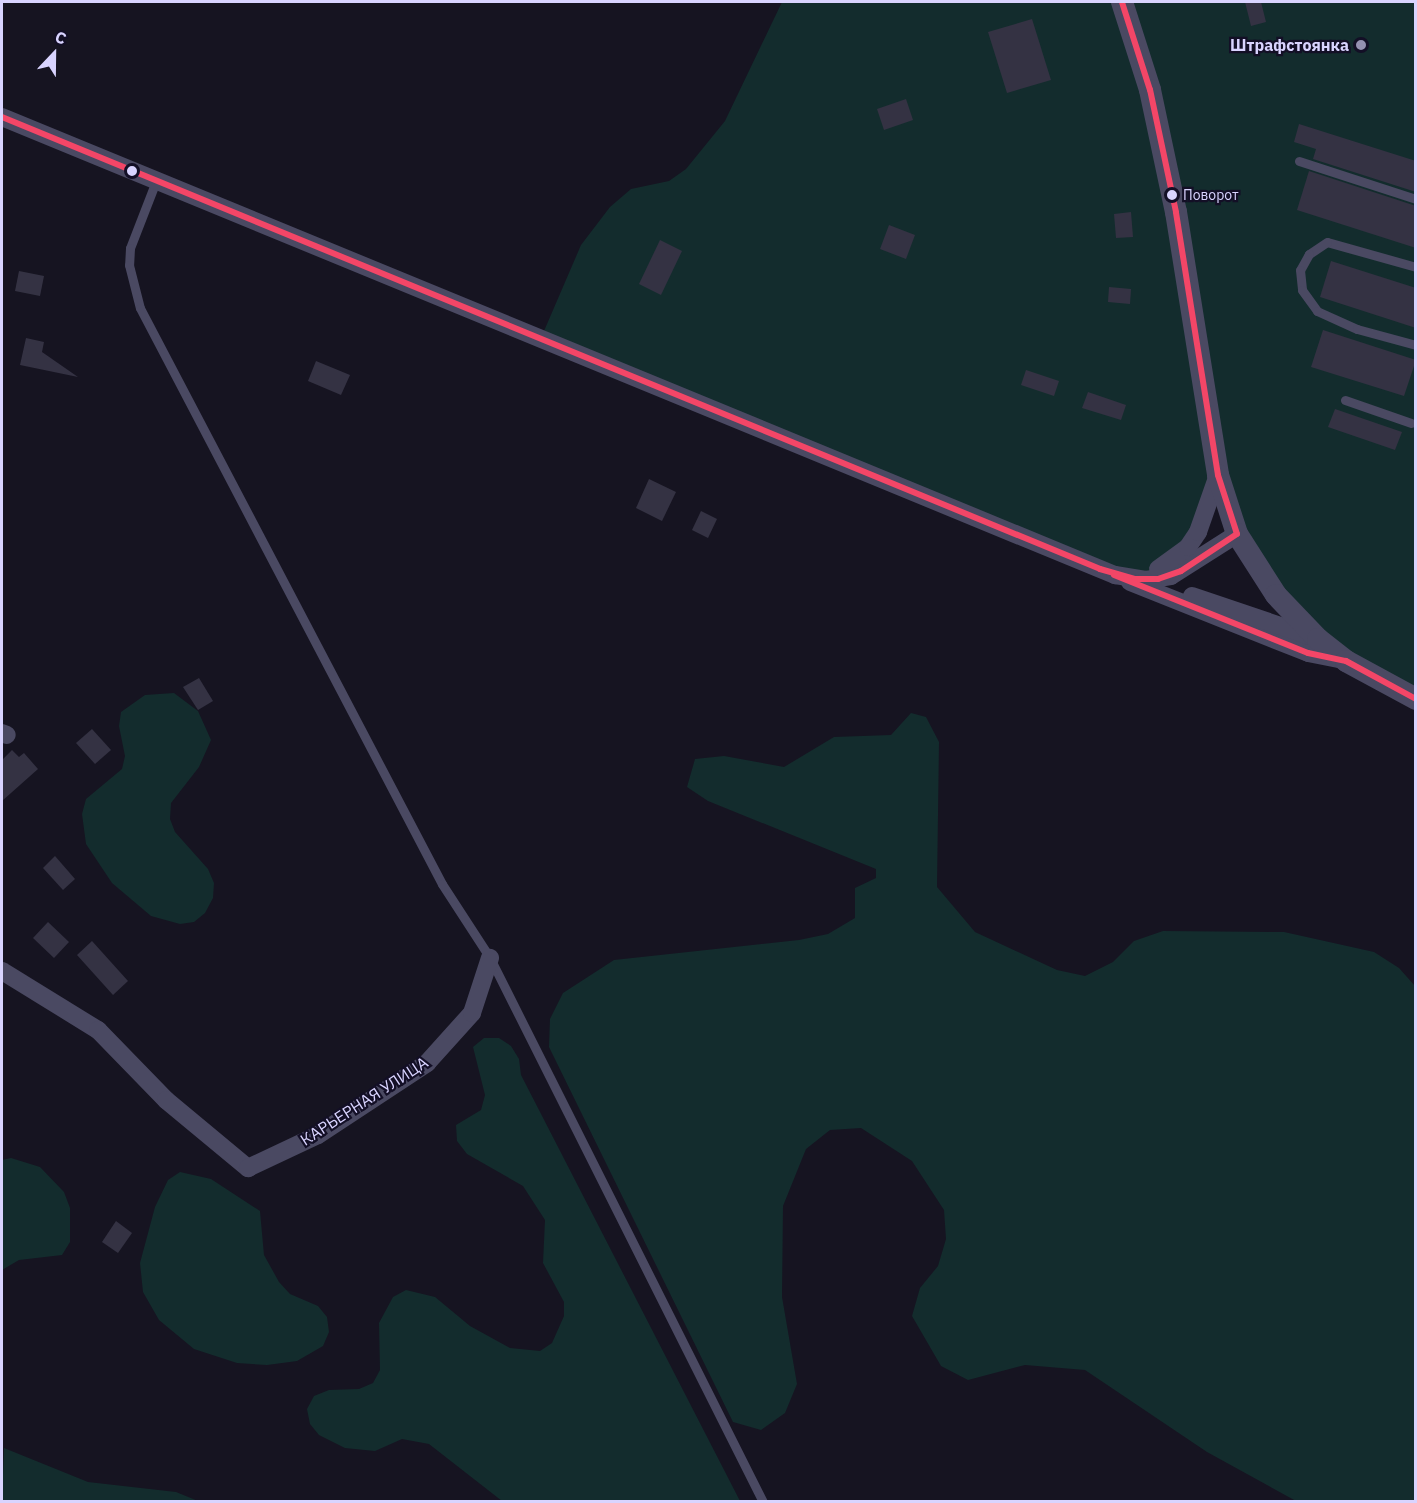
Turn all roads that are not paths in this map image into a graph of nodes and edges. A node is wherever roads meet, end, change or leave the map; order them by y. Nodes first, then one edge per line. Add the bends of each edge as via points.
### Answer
1 (1122, 2) edge
2 (2, 117) edge
3 (1299, 161) dead end
4 (156, 181) junction
5 (1416, 199) edge
6 (1416, 267) edge
7 (1416, 345) edge
8 (1345, 400) dead end
9 (1411, 423) dead end
10 (1218, 475) junction
11 (1237, 534) junction
12 (1115, 575) junction
13 (1318, 639) junction
14 (1346, 661) junction
15 (1416, 699) edge
16 (490, 958) junction
17 (2, 971) edge
18 (763, 1502) edge

1 - 10 street via 1150,90 1176,212
2 - 4 street
3 - 5 lane
4 - 12 street
4 - 16 lane via 130,248 129,266 140,308 442,884
6 - 7 lane via 1327,242 1309,254 1300,270 1302,290 1317,311 1357,329
8 - 9 lane
10 - 11 street
10 - 12 street via 1198,532 1179,558 1158,569
11 - 12 street via 1170,576 1146,579
11 - 13 street via 1276,595
12 - 13 street via 1196,597
12 - 14 street via 1308,653
13 - 14 street
14 - 15 street
16 - 17 street, КАРЬЕРНАЯ УЛИЦА via 472,1013 427,1063 318,1135 248,1168 166,1100 98,1030
16 - 18 lane

